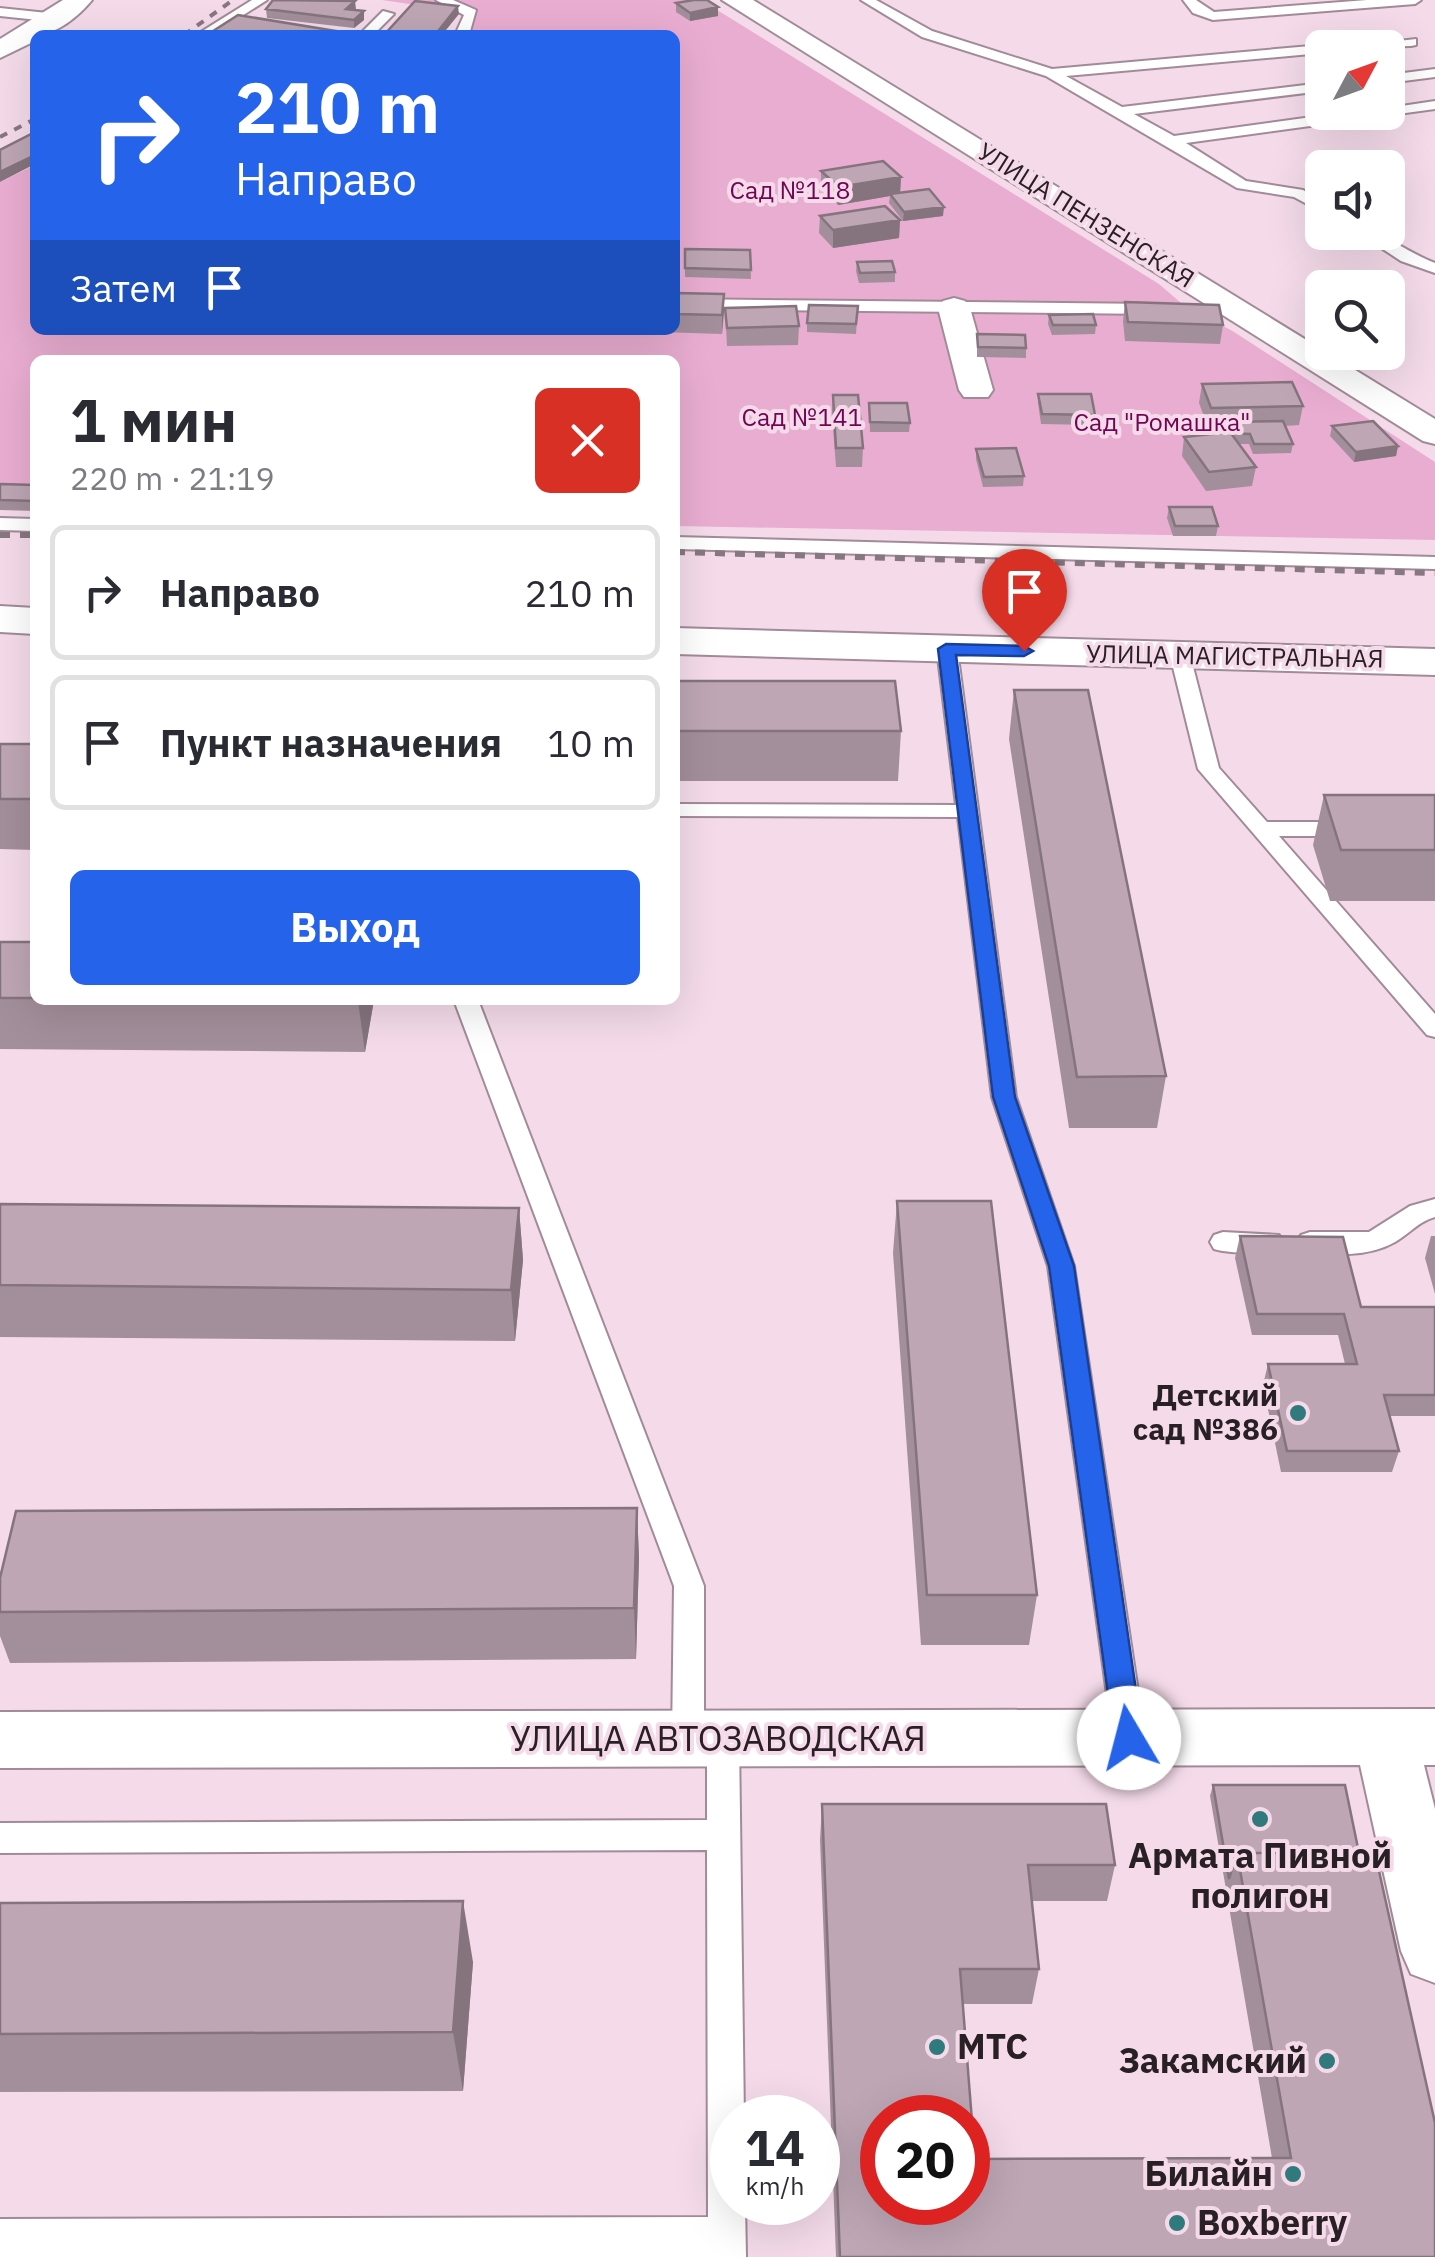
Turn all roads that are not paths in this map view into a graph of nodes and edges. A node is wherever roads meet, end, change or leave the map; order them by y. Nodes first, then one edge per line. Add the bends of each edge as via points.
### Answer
1 (79, 0) edge
2 (261, 0) edge
3 (442, 0) edge
4 (734, 0) edge
5 (867, 0) edge
6 (1188, 0) edge
7 (1415, 0) edge
8 (1287, 5) edge
9 (0, 12) edge
10 (388, 14) dead end
11 (57, 18) junction
12 (231, 18) junction
13 (250, 20) edge
14 (36, 30) edge
15 (211, 30) edge
16 (371, 30) edge
17 (464, 30) edge
18 (30, 33) edge
19 (1405, 42) edge
20 (1410, 42) dead end
21 (0, 50) edge
22 (1305, 50) edge
23 (1051, 72) junction
24 (1435, 73) edge
25 (1405, 77) edge
26 (1305, 89) edge
27 (1435, 106) edge
28 (1405, 110) edge
29 (1116, 112) junction
30 (1305, 123) edge
31 (1172, 140) junction
32 (1305, 197) edge
33 (1393, 250) edge
34 (1435, 268) edge
35 (680, 304) edge
36 (1234, 306) junction
37 (954, 308) junction
38 (1168, 308) edge
39 (1204, 308) edge
40 (976, 390) dead end
41 (1435, 434) edge
42 (0, 524) edge
43 (30, 525) edge
44 (680, 542) edge
45 (1435, 563) edge
46 (0, 620) edge
47 (30, 620) edge
48 (680, 640) edge
49 (946, 649) junction
50 (1180, 655) junction
51 (1435, 662) edge
52 (680, 810) edge
53 (967, 811) junction
54 (1262, 829) junction
55 (1377, 829) edge
56 (468, 1005) edge
57 (1431, 1019) edge
58 (1435, 1208) edge
59 (1223, 1242) dead end
60 (1410, 1737) edge
61 (1129, 1738) junction
62 (705, 1739) junction
63 (0, 1740) edge
64 (724, 1835) junction
65 (0, 1838) edge
66 (1435, 1952) edge
67 (0, 2238) edge
68 (726, 2246) edge

1 - 11 street
2 - 12 lane
3 - 17 lane via 471,12
4 - 36 street, УЛИЦА ПЕНЗЕНСКАЯ
5 - 23 lane via 927,34
6 - 8 lane via 1213,16
7 - 8 lane
9 - 11 lane
10 - 16 lane
11 - 14 street
12 - 13 lane
12 - 15 lane
18 - 21 street
19 - 20 lane
22 - 23 lane
23 - 29 lane
24 - 25 lane
26 - 29 lane
27 - 28 lane
29 - 31 lane
30 - 31 lane
31 - 32 lane via 1242,185
33 - 34 lane
35 - 37 lane
36 - 39 lane
36 - 41 street, УЛИЦА ПЕНЗЕНСКАЯ
37 - 38 lane
37 - 40 street
42 - 43 lane
44 - 45 lane
46 - 47 main road
48 - 49 main road, УЛИЦА МАГИСТРАЛЬНАЯ
49 - 50 main road, УЛИЦА МАГИСТРАЛЬНАЯ
49 - 53 lane
50 - 51 main road, УЛИЦА МАГИСТРАЛЬНАЯ
50 - 54 lane via 1209,769
52 - 53 lane
53 - 61 lane via 1004,1097 1062,1266
54 - 55 lane
54 - 57 lane
56 - 62 lane via 539,1218 689,1586
58 - 59 lane via 1405,1218 1377,1240
60 - 61 street, УЛИЦА АВТОЗАВОДСКАЯ
60 - 66 street
61 - 62 street, УЛИЦА АВТОЗАВОДСКАЯ
62 - 63 street, УЛИЦА АВТОЗАВОДСКАЯ
62 - 64 lane
64 - 65 lane
64 - 68 lane
67 - 68 lane

